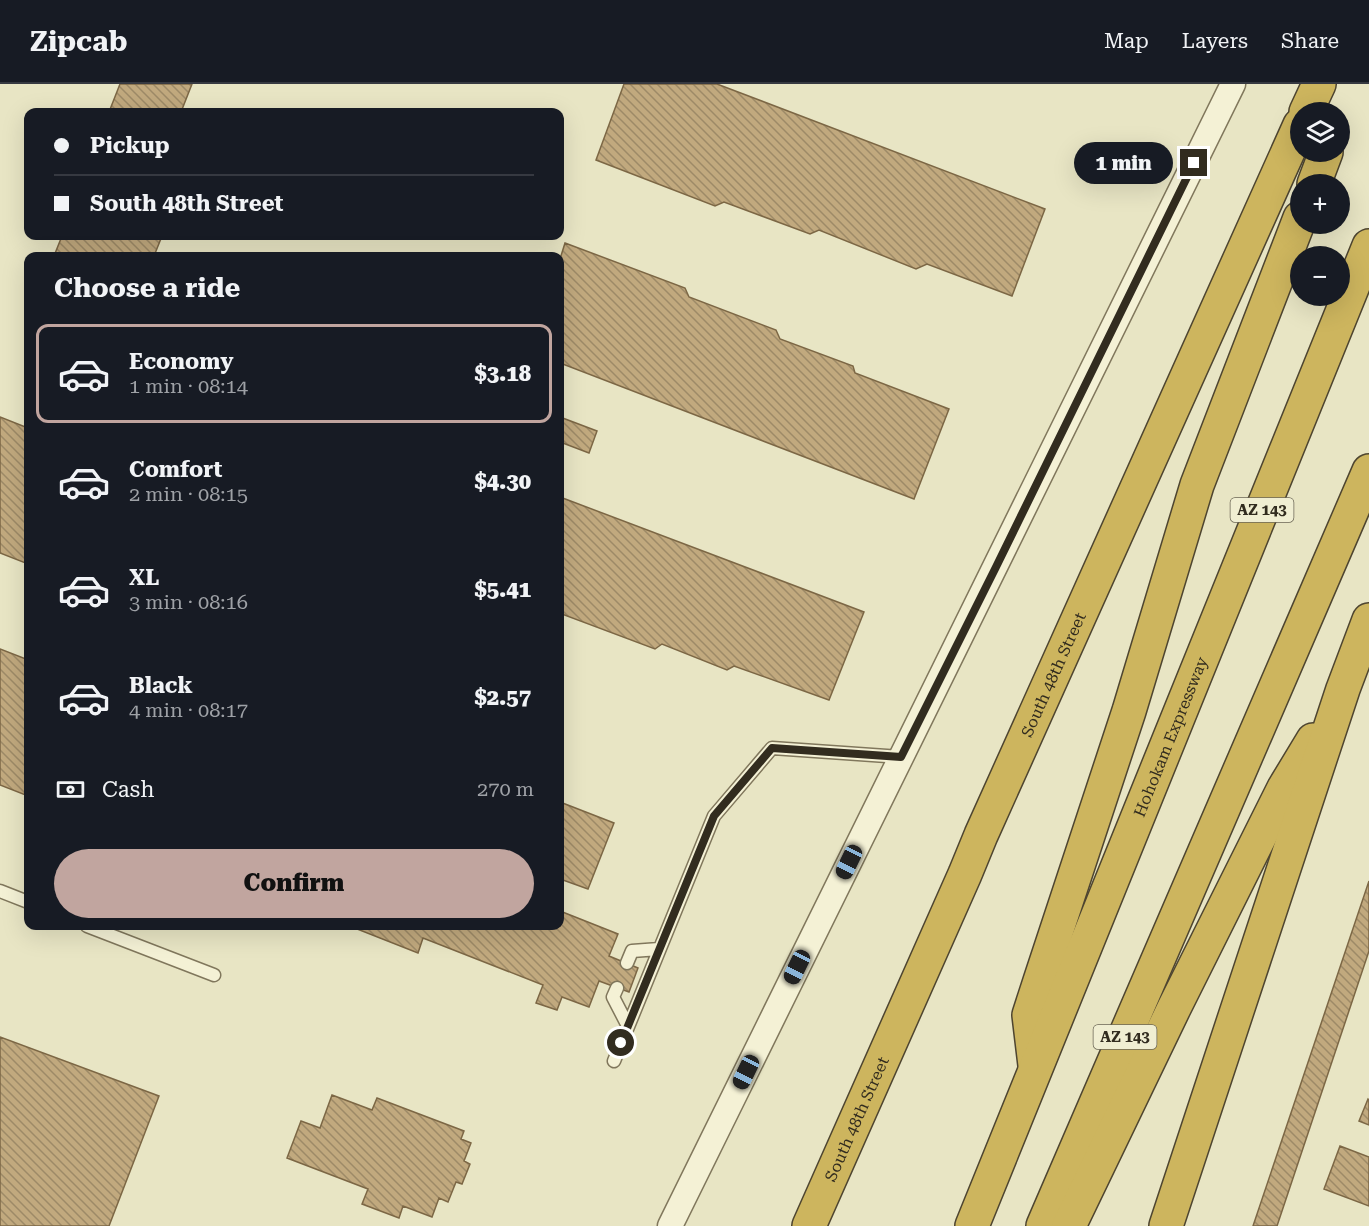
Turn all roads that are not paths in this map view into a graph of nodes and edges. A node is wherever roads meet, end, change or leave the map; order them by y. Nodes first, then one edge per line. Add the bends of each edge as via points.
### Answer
1 (1233, 84) edge
2 (1319, 84) edge
3 (1329, 84) edge
4 (1311, 102) edge
5 (1329, 102) edge
6 (1290, 147) edge
7 (1294, 234) edge
8 (1369, 246) edge
9 (1369, 471) edge
10 (1369, 620) edge
11 (1343, 689) junction
12 (901, 757) junction
13 (0, 891) edge
14 (24, 901) edge
15 (97, 930) edge
16 (659, 950) junction
17 (627, 963) dead end
18 (214, 975) dead end
19 (617, 988) dead end
20 (628, 1026) junction
21 (614, 1060) dead end
22 (1036, 1069) junction
23 (670, 1226) edge
24 (809, 1226) edge
25 (972, 1226) edge
26 (1043, 1226) edge
27 (1069, 1226) edge
28 (1166, 1226) edge

1 - 12 street
2 - 4 highway
3 - 5 highway
6 - 24 highway, South 48th Street
7 - 22 highway via 1197,485 1129,711 1029,1015
8 - 22 highway, Hohokam Expressway / AZ 143
9 - 26 highway, AZ 143
10 - 11 highway
11 - 27 highway via 1284,788
11 - 28 highway
12 - 16 lane via 772,748 714,816
12 - 23 street
13 - 14 lane
15 - 18 lane
16 - 17 lane via 632,951
16 - 20 lane
19 - 20 lane via 613,997
20 - 21 lane
22 - 25 highway, Hohokam Expressway / AZ 143

